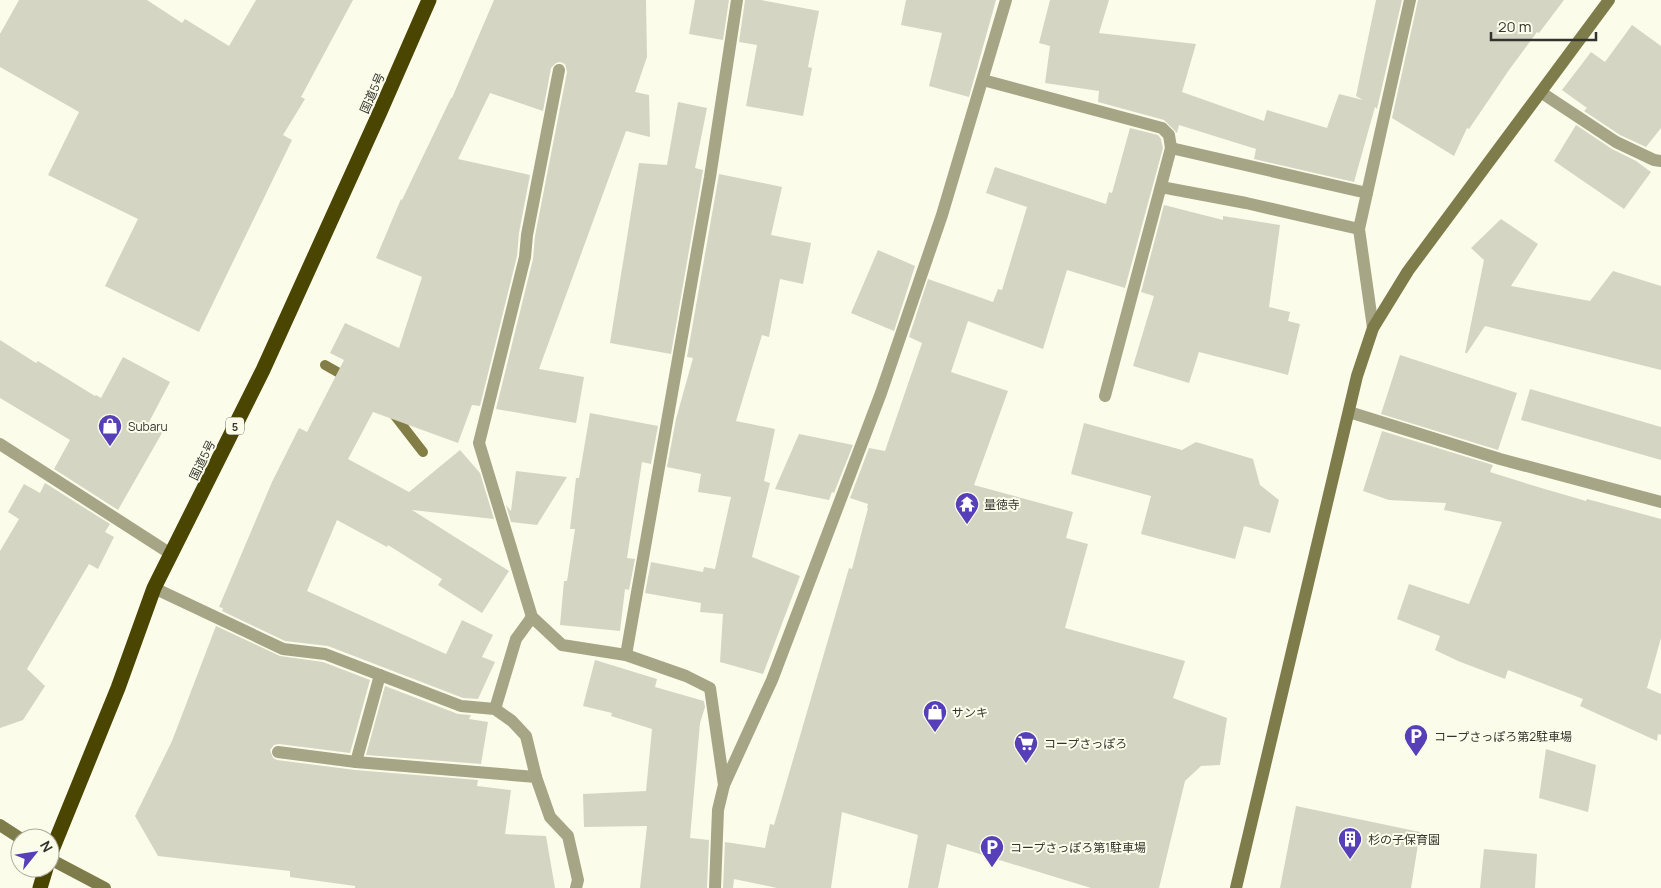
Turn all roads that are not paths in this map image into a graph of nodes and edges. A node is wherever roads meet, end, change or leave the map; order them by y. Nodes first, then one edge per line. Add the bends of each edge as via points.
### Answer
1 (428, 0) edge
2 (737, 0) edge
3 (1006, 0) edge
4 (1410, 0) edge
5 (1610, 0) edge
6 (559, 70) dead end
7 (983, 80) junction
8 (1542, 92) junction
9 (1171, 148) junction
10 (1661, 161) edge
11 (1161, 187) junction
12 (1367, 193) junction
13 (1359, 228) junction
14 (1373, 328) junction
15 (1105, 396) dead end
16 (1349, 412) junction
17 (0, 444) edge
18 (1661, 502) edge
19 (172, 554) junction
20 (154, 588) junction
21 (532, 617) junction
22 (626, 654) junction
23 (380, 675) junction
24 (495, 709) junction
25 (278, 752) dead end
26 (356, 762) junction
27 (536, 777) junction
28 (724, 785) junction
29 (60, 830) edge
30 (60, 864) edge
31 (105, 888) edge
32 (576, 888) edge
33 (715, 888) edge
34 (1236, 888) edge

1 - 19 highway, 国道5号 / 5 via 263,370
2 - 22 street via 710,177
3 - 7 street
4 - 12 street
5 - 8 street
6 - 21 street via 524,257 479,443
7 - 9 street via 1162,128 1169,135
7 - 28 street via 942,215 881,393 772,680
8 - 10 street via 1616,142
8 - 14 street via 1408,271
9 - 11 street
9 - 12 street
11 - 13 street
11 - 15 street
12 - 13 street
13 - 14 street
14 - 16 street
16 - 18 street via 1500,460
16 - 34 street
17 - 19 street
19 - 20 highway, 国道5号 / 5
20 - 23 street via 283,649 325,654
20 - 29 highway, 国道5号 / 5 via 118,688
21 - 22 street via 562,645
21 - 24 street via 516,639
22 - 28 street via 710,688
23 - 24 street via 461,706
23 - 26 street
24 - 27 street via 526,736
25 - 26 street
26 - 27 street
27 - 32 street via 550,817 568,836 578,880
28 - 33 street via 718,810
30 - 31 street

